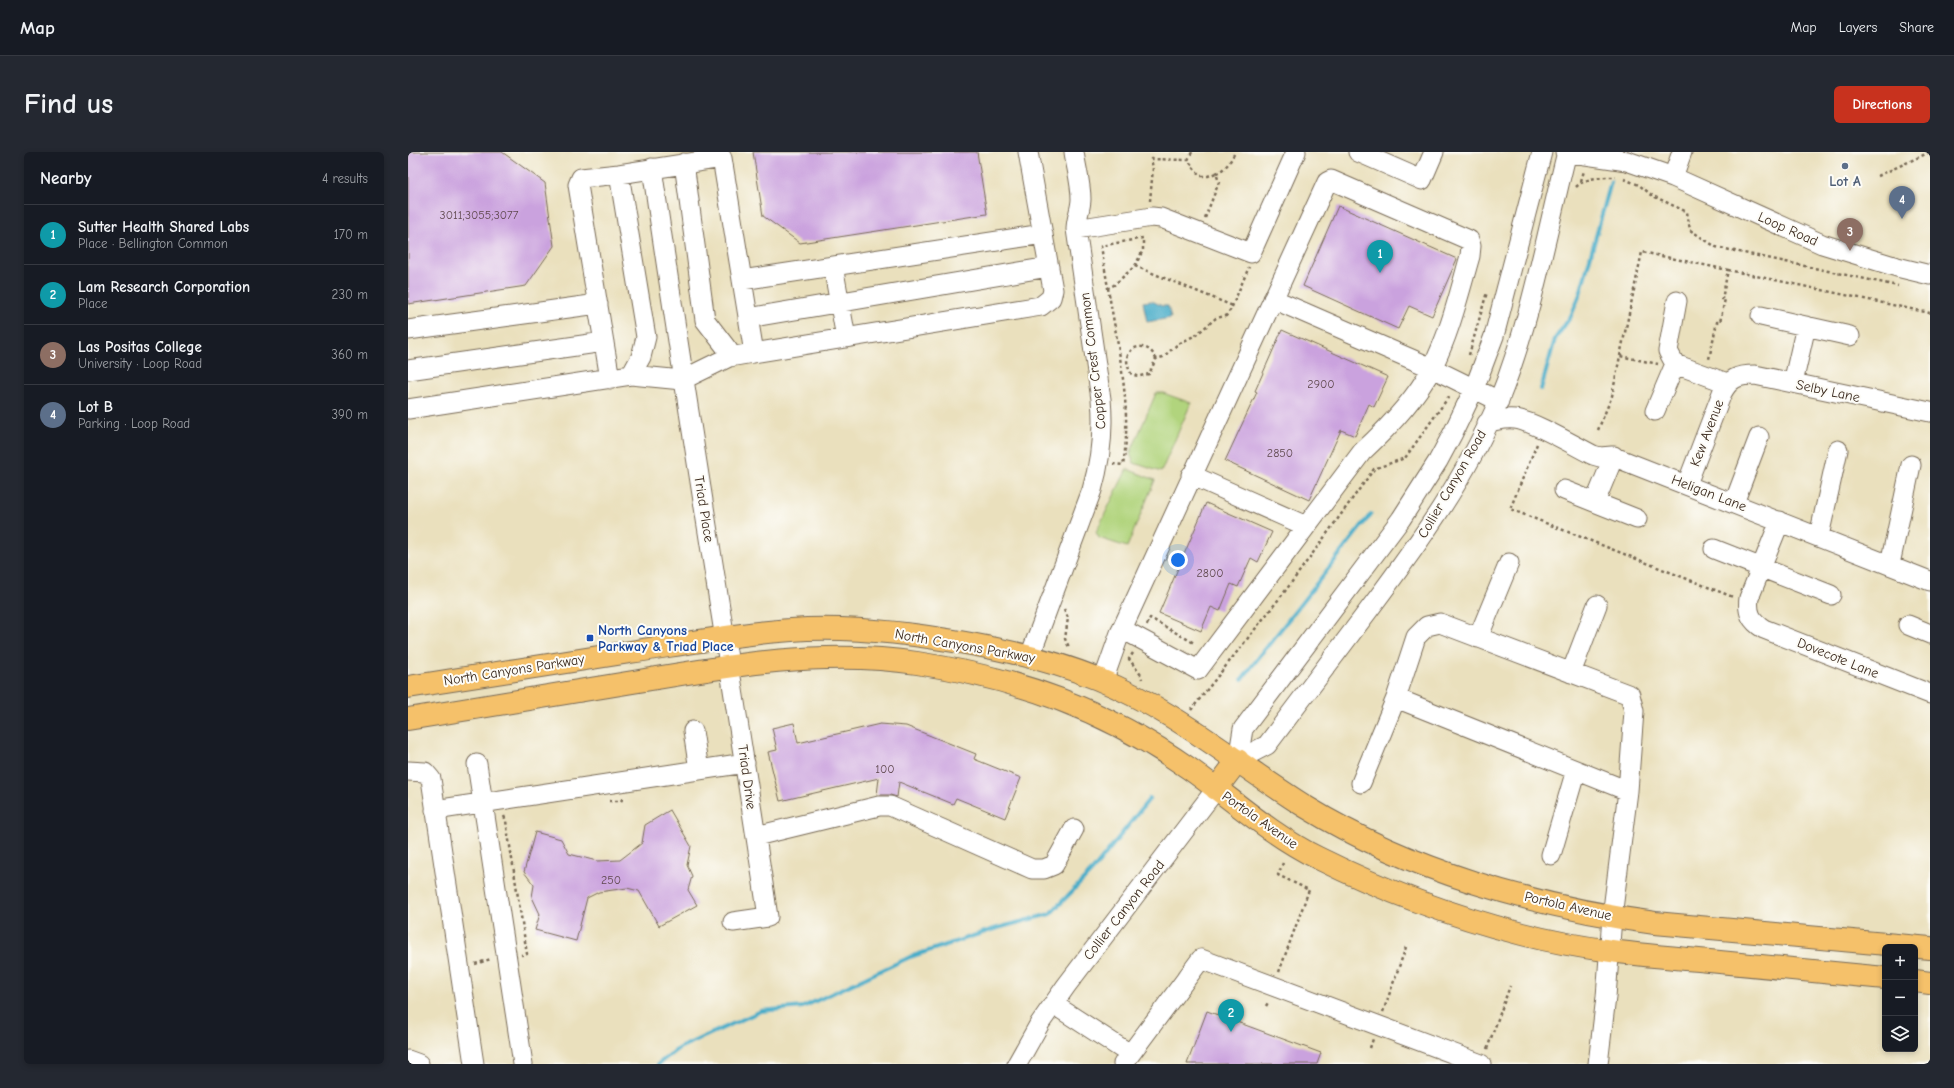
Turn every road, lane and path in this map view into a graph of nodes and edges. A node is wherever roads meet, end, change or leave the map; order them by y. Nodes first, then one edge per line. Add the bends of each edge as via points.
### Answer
1 (1028, 152) edge
2 (1074, 152) edge
3 (1192, 152) edge
4 (1235, 152) edge
5 (1296, 152) edge
6 (1358, 152) edge
7 (1434, 152) edge
8 (1542, 152) edge
9 (1566, 152) edge
10 (1682, 152) edge
11 (1930, 152) edge
12 (1188, 160) junction
13 (684, 163) junction
14 (652, 168) junction
15 (1216, 173) junction
16 (619, 174) junction
17 (1878, 176) dead end
18 (1673, 177) junction
19 (1572, 191) dead end
20 (1152, 217) junction
21 (1076, 229) junction
22 (1200, 233) junction
23 (1043, 234) junction
24 (1251, 253) junction
25 (834, 266) junction
26 (1135, 266) junction
27 (1049, 267) junction
28 (1728, 270) dead end
29 (1930, 275) edge
30 (742, 280) junction
31 (1489, 286) dead end
32 (1900, 286) dead end
33 (1273, 299) junction
34 (1678, 301) dead end
35 (840, 303) junction
36 (598, 304) junction
37 (1233, 306) junction
38 (1930, 313) edge
39 (1761, 316) dead end
40 (748, 318) junction
41 (1806, 326) junction
42 (408, 330) edge
43 (1850, 336) dead end
44 (846, 338) junction
45 (604, 342) junction
46 (754, 353) junction
47 (729, 357) junction
48 (1468, 358) dead end
49 (1156, 359) junction
50 (1126, 362) junction
51 (1120, 364) dead end
52 (1674, 365) junction
53 (1432, 368) junction
54 (408, 370) edge
55 (631, 375) junction
56 (610, 379) junction
57 (682, 380) junction
58 (1727, 383) junction
59 (1793, 383) junction
60 (1474, 389) junction
61 (1499, 401) junction
62 (408, 409) edge
63 (1655, 411) dead end
64 (1930, 412) edge
65 (1487, 423) junction
66 (1598, 430) dead end
67 (1759, 437) dead end
68 (1539, 440) dead end
69 (1838, 450) dead end
70 (1613, 456) junction
71 (1911, 465) dead end
72 (1192, 475) junction
73 (1687, 484) junction
74 (1564, 490) dead end
75 (1595, 502) junction
76 (1734, 503) junction
77 (1637, 519) dead end
78 (1780, 521) junction
79 (1306, 526) junction
80 (1819, 536) junction
81 (1714, 549) dead end
82 (1508, 562) dead end
83 (1890, 564) junction
84 (1761, 568) junction
85 (1930, 581) edge
86 (1831, 595) dead end
87 (1597, 605) dead end
88 (1749, 609) junction
89 (1908, 625) dead end
90 (1122, 629) junction
91 (1930, 634) edge
92 (725, 638) junction
93 (1478, 638) junction
94 (1030, 656) junction
95 (730, 667) junction
96 (1571, 673) junction
97 (1103, 681) junction
98 (408, 687) edge
99 (1930, 694) edge
100 (1396, 698) junction
101 (408, 719) edge
102 (1182, 723) junction
103 (693, 731) dead end
104 (1238, 760) junction
105 (745, 763) junction
106 (477, 764) dead end
107 (699, 770) junction
108 (1576, 770) junction
109 (408, 771) edge
110 (1361, 783) dead end
111 (1216, 789) junction
112 (1628, 791) junction
113 (483, 803) junction
114 (435, 810) junction
115 (504, 816) dead end
116 (1074, 829) dead end
117 (756, 836) junction
118 (1551, 855) dead end
119 (1283, 862) dead end
120 (1612, 917) junction
121 (733, 922) dead end
122 (1406, 947) dead end
123 (1930, 948) edge
124 (1610, 951) junction
125 (507, 957) junction
126 (459, 967) junction
127 (1882, 978) edge
128 (1918, 981) edge
129 (1930, 983) edge
130 (1510, 986) dead end
131 (1274, 987) junction
132 (1053, 1004) junction
133 (1266, 1006) dead end
134 (1378, 1024) junction
135 (1370, 1048) dead end
136 (1484, 1057) edge
137 (1127, 1059) edge
138 (408, 1060) edge
139 (419, 1064) edge
140 (474, 1064) edge
141 (523, 1064) edge
142 (1016, 1064) edge
143 (1598, 1064) edge

1 - 23 street
2 - 21 street, Copper Crest Common via 1081,198
3 - 12 path
4 - 15 path via 1232,159
5 - 24 street
6 - 7 street via 1422,180
8 - 60 street, Collier Canyon Road via 1494,336
9 - 18 street, Loop Road via 1627,161
9 - 61 street, Collier Canyon Road via 1528,312
10 - 18 street
11 - 17 path
12 - 15 path via 1200,176
12 - 20 path via 1151,159
13 - 14 street
13 - 30 street via 722,158
13 - 47 street via 705,320 728,350
14 - 16 street
14 - 57 street, Triad Place
15 - 22 path via 1219,182
16 - 36 street via 581,178 578,184
16 - 55 street via 646,337 641,357
18 - 29 street, Loop Road via 1822,244
19 - 32 path via 1581,182 1620,177 1639,185 1652,196 1687,212 1690,230 1716,248
20 - 21 street
20 - 22 street
21 - 94 street, Copper Crest Common via 1101,399 1102,446 1092,490
22 - 24 street
23 - 25 street
23 - 27 street
24 - 37 path via 1248,272
25 - 30 street
25 - 35 street
26 - 26 path via 1108,288 1101,246 1143,238 1143,250
26 - 37 path
27 - 35 street
27 - 44 street via 1053,290 1051,298 1041,306
28 - 38 path
30 - 40 street
31 - 48 path
33 - 53 street
33 - 53 street via 1331,180 1469,240 1470,256 1452,319
33 - 72 street
34 - 52 street via 1668,351
35 - 40 street
35 - 44 street
36 - 42 street
36 - 45 street
37 - 49 path via 1226,316 1216,318 1196,335
39 - 41 street
40 - 46 street
41 - 43 street
41 - 59 street
44 - 46 street
45 - 54 street
45 - 56 street
46 - 47 street
47 - 57 street
49 - 50 path via 1154,353 1141,346 1127,354
49 - 50 path via 1149,374 1140,376 1132,375
50 - 51 path
52 - 58 street
52 - 63 street
52 - 66 path via 1620,356 1612,396
53 - 60 street
53 - 79 street via 1412,398 1362,452
55 - 56 street
55 - 57 street
56 - 62 street
57 - 92 street, Triad Place
58 - 59 street, Selby Lane via 1741,375 1755,375
58 - 73 street, Kew Avenue
59 - 64 street, Selby Lane
60 - 61 street
60 - 102 path via 1450,396 1405,458 1374,469 1286,590
60 - 104 street, Collier Canyon Road via 1438,461 1401,519 1243,730
61 - 65 street, Collier Canyon Road
65 - 70 street, Heligan Lane via 1500,419 1527,422 1593,455
65 - 104 street, Collier Canyon Road via 1443,504 1403,564 1267,746
67 - 76 street
68 - 88 path via 1510,509
69 - 80 street
70 - 73 street, Heligan Lane
70 - 75 street
71 - 83 street
72 - 79 street
72 - 90 street
73 - 76 street, Heligan Lane
74 - 75 street
75 - 77 street
76 - 78 street, Heligan Lane
78 - 80 street, Heligan Lane
78 - 84 street
79 - 90 street via 1198,670
80 - 83 street, Heligan Lane
81 - 84 street
82 - 93 street
83 - 85 street, Heligan Lane
84 - 86 street
84 - 88 street
87 - 96 street
88 - 99 street, Dovecote Lane via 1756,624 1764,629
89 - 91 street
90 - 97 street
92 - 94 main road, North Canyons Parkway via 810,629 854,630 922,635
92 - 95 street, Triad Drive
92 - 98 main road, North Canyons Parkway
93 - 96 street
93 - 100 street via 1440,623 1427,626 1416,637
94 - 97 main road, North Canyons Parkway via 1066,666
95 - 101 main road, North Canyons Parkway
95 - 105 street, Triad Drive
95 - 111 main road, North Canyons Parkway via 779,660 853,657 916,663 1020,685 1055,696 1116,723 1188,768
96 - 112 street via 1630,695 1634,711
97 - 102 main road, North Canyons Parkway via 1160,709
100 - 108 street
100 - 110 street
102 - 104 main road, North Canyons Parkway
103 - 107 street
104 - 111 main road, Collier Canyon Road
104 - 120 main road, Portola Avenue via 1325,818 1415,862 1534,899
105 - 107 street
105 - 117 street, Triad Drive
106 - 113 street
107 - 113 street
108 - 112 street
108 - 118 street
109 - 114 street via 425,772 431,779
111 - 124 main road, Portola Avenue via 1288,840 1359,877 1438,908 1524,935
111 - 132 street, Collier Canyon Road
112 - 120 street
113 - 114 street
113 - 125 street
114 - 126 street
115 - 125 path via 527,954
116 - 117 street via 1054,864 1032,869 890,806 880,806
117 - 121 street, Triad Drive via 768,917
119 - 131 path via 1278,875 1310,890
120 - 123 main road, Portola Avenue
120 - 124 street
122 - 134 path
124 - 127 main road, Portola Avenue
124 - 143 street
125 - 126 path
125 - 141 street
126 - 140 street
128 - 129 main road
130 - 136 path
131 - 133 path
131 - 134 street
131 - 137 street via 1201,959
132 - 137 street
132 - 142 street, Collier Canyon Road
134 - 135 path
134 - 136 street
138 - 139 street

